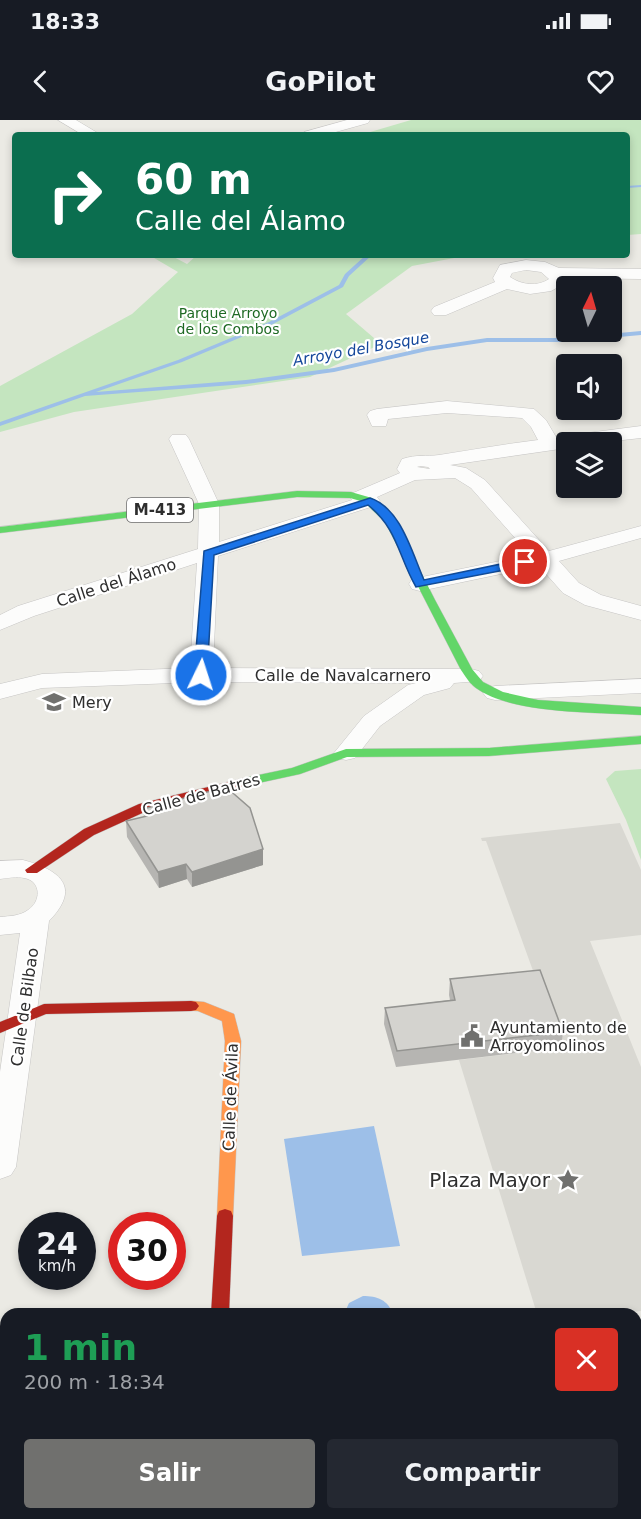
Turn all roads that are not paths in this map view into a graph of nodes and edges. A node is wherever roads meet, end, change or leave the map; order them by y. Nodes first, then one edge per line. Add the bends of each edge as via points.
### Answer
1 (65, 120) edge
2 (363, 120) edge
3 (332, 123) edge
4 (88, 132) edge
5 (315, 132) edge
6 (641, 274) edge
7 (440, 311) dead end
8 (379, 422) dead end
9 (641, 432) edge
10 (179, 439) dead end
11 (550, 444) junction
12 (437, 467) junction
13 (365, 499) junction
14 (209, 504) junction
15 (0, 530) edge
16 (641, 532) edge
17 (208, 553) junction
18 (546, 558) junction
19 (420, 584) junction
20 (641, 613) edge
21 (0, 623) edge
22 (201, 675) junction
23 (471, 676) junction
24 (641, 686) edge
25 (0, 692) edge
26 (495, 693) junction
27 (641, 711) edge
28 (641, 740) edge
29 (346, 753) junction
30 (0, 870) edge
31 (32, 870) junction
32 (36, 918) junction
33 (1, 926) edge
34 (12, 1023) edge
35 (0, 1167) edge
36 (220, 1308) edge

1 - 4 street
2 - 3 street
3 - 5 street
6 - 7 street via 556,273 558,280 554,284 537,289 507,284
8 - 11 street via 377,416 387,413 447,407 527,414 539,424
9 - 11 street
10 - 14 street
11 - 12 street via 465,455
12 - 13 street, Calle del Álamo via 419,460 409,463 407,469 413,474
12 - 18 street via 459,472 478,484
13 - 14 street, M-413 via 320,492
13 - 17 street, Calle del Álamo
13 - 19 street via 387,515
14 - 15 street, M-413
14 - 17 street
16 - 18 street
17 - 21 street, Calle del Álamo via 26,611
17 - 22 street
18 - 19 street
18 - 20 street via 571,588 593,600
19 - 23 street
22 - 23 street, Calle de Navalcarnero
22 - 25 street, Calle de Navalcarnero via 42,681
23 - 26 street via 484,689
23 - 29 street via 416,690 372,721
24 - 26 street
26 - 27 street via 536,703
28 - 29 street, Calle de Batres via 468,753
29 - 31 street, Calle de Batres via 295,771 144,807 88,832
30 - 31 street
31 - 32 street via 43,876 53,890 46,910
32 - 33 street
32 - 34 street, Calle de Bilbao
34 - 35 street, Calle de Bilbao
34 - 36 street, Calle de Ávila via 44,1010 199,1006 229,1018 233,1041

